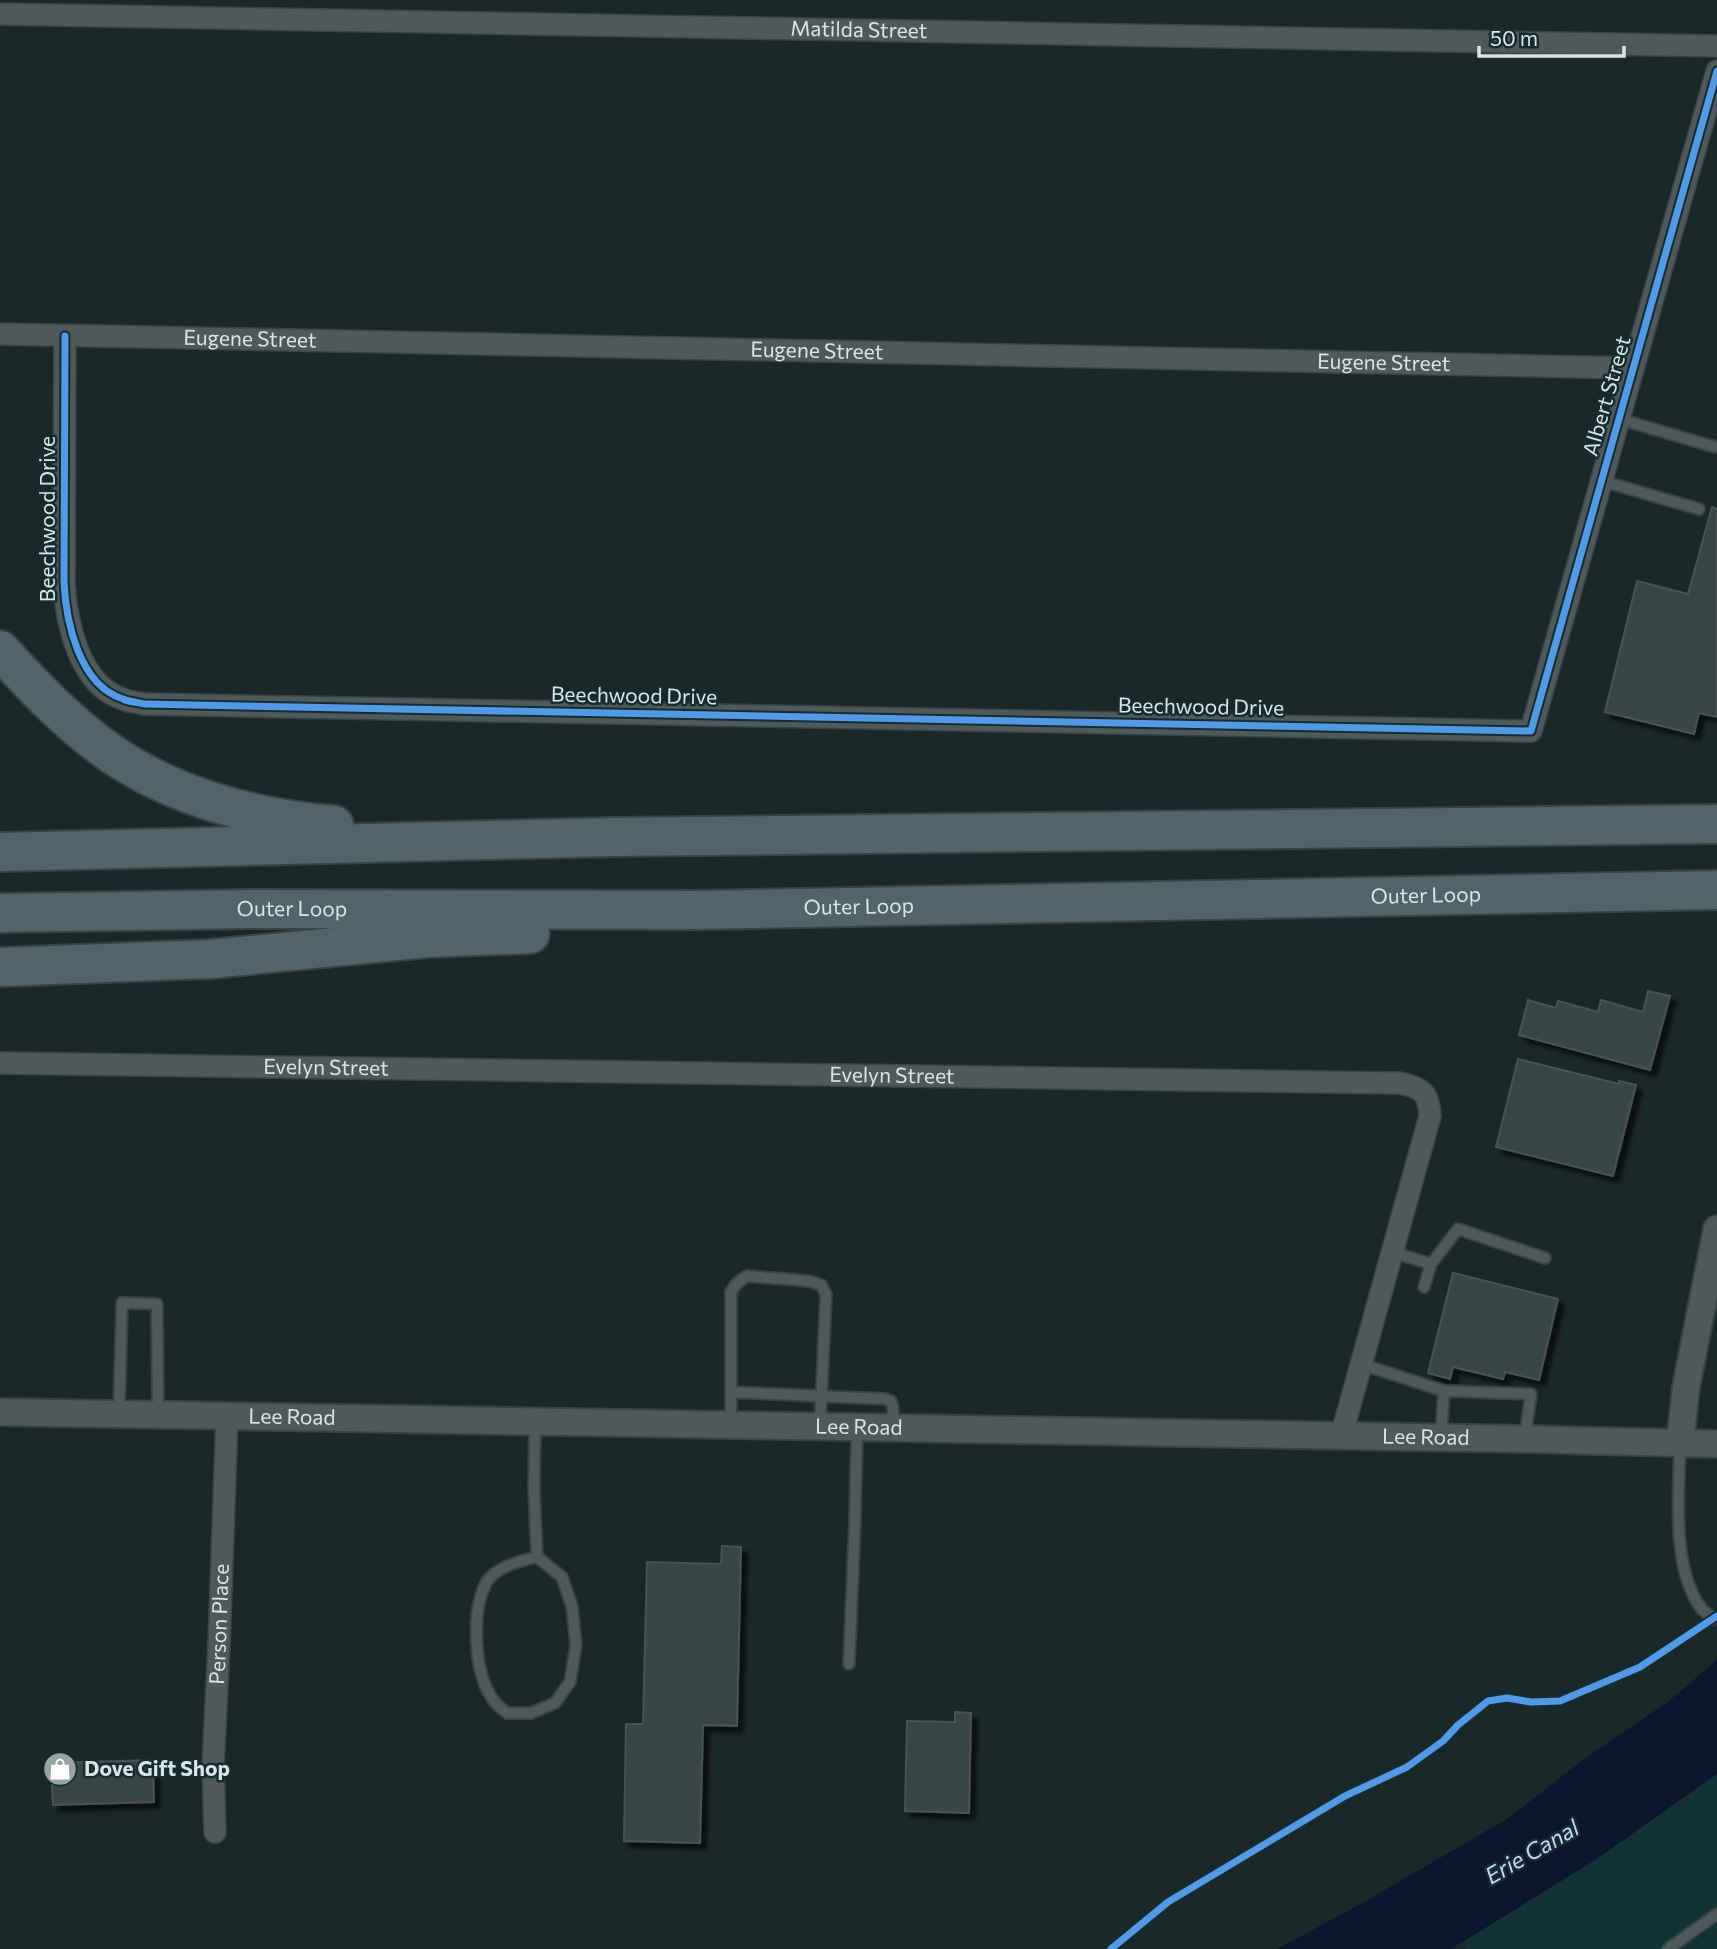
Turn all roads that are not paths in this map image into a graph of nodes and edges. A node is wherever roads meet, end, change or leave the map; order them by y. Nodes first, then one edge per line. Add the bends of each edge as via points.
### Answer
1 (0, 14) edge
2 (1717, 46) edge
3 (1717, 71) edge
4 (0, 334) edge
5 (65, 336) junction
6 (1633, 368) junction
7 (1619, 419) junction
8 (1715, 447) dead end
9 (1602, 481) junction
10 (1699, 509) dead end
11 (0, 650) edge
12 (1531, 731) joint
13 (1717, 824) edge
14 (613, 838) junction
15 (0, 852) edge
16 (1717, 890) edge
17 (697, 910) junction
18 (0, 914) edge
19 (0, 967) edge
20 (0, 1063) edge
21 (1717, 1229) edge
22 (1392, 1252) junction
23 (1545, 1258) dead end
24 (1431, 1264) junction
25 (1424, 1287) dead end
26 (1361, 1364) junction
27 (1444, 1391) junction
28 (731, 1392) junction
29 (822, 1395) junction
30 (0, 1412) edge
31 (119, 1414) junction
32 (158, 1415) junction
33 (227, 1416) junction
34 (535, 1422) junction
35 (731, 1426) junction
36 (820, 1427) junction
37 (857, 1428) junction
38 (893, 1429) junction
39 (1341, 1437) junction
40 (1441, 1439) junction
41 (1525, 1439) junction
42 (1680, 1444) junction
43 (1717, 1444) edge
44 (537, 1557) junction
45 (1713, 1619) dead end
46 (849, 1664) dead end
47 (215, 1832) dead end
48 (1717, 1914) edge
49 (1668, 1949) edge

1 - 2 street, Matilda Street
3 - 6 street, Albert Street
4 - 5 street, Eugene Street
5 - 6 street, Eugene Street
5 - 12 street, Beechwood Drive via 66,612 84,664 100,685 121,699 144,704
6 - 7 street, Albert Street
7 - 8 lane
7 - 9 street, Albert Street
9 - 10 lane
9 - 12 street, Albert Street
11 - 14 highway via 40,693 110,753 172,787 237,808 312,824
13 - 14 highway
14 - 15 highway
16 - 17 highway, Outer Loop
17 - 18 highway, Outer Loop via 250,909
17 - 19 highway via 616,930 428,938 210,958
20 - 22 street, Evelyn Street via 1399,1083 1424,1092 1430,1116
21 - 42 street via 1686,1388
22 - 24 lane
22 - 26 street, Evelyn Street
23 - 24 lane via 1458,1229
24 - 25 lane
26 - 27 lane
26 - 39 street, Evelyn Street
27 - 40 lane
27 - 41 lane via 1531,1395
28 - 29 lane
28 - 29 lane via 731,1292 747,1276 821,1285 826,1294
28 - 35 lane
29 - 36 lane
29 - 38 lane via 891,1401
30 - 31 street, Lee Road
31 - 32 street, Lee Road
31 - 32 lane via 122,1303 141,1303 157,1304
32 - 33 street, Lee Road
33 - 34 street, Lee Road
33 - 47 street, Person Place
34 - 35 street, Lee Road
34 - 44 lane
35 - 36 street, Lee Road
36 - 37 street, Lee Road
37 - 38 street, Lee Road
37 - 46 lane
38 - 39 street, Lee Road
39 - 40 street, Lee Road
40 - 41 street, Lee Road
41 - 42 street, Lee Road
42 - 43 street, Lee Road
42 - 45 lane via 1678,1536 1688,1580 1701,1607
44 - 44 lane via 562,1577 572,1606 576,1645 570,1682 555,1703 531,1713 508,1713 492,1700 482,1677 476,1636 479,1606 487,1581 510,1563
48 - 49 lane

